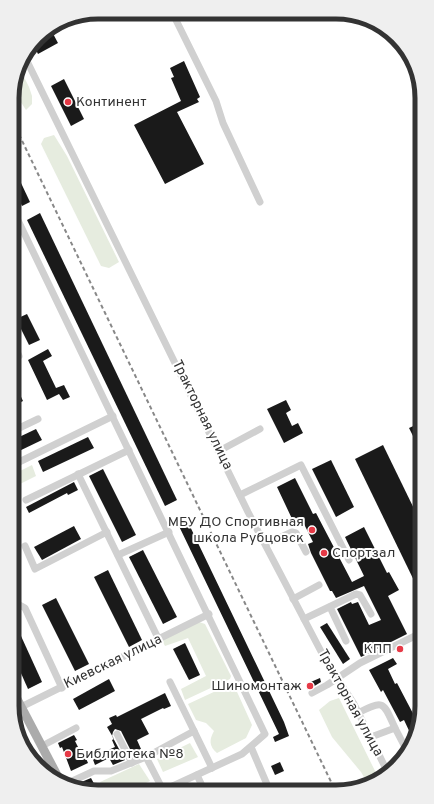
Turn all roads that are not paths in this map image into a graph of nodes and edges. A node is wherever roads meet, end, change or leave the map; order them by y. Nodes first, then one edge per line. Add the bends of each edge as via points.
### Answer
1 (175, 19) edge
2 (28, 63) edge
3 (260, 202) dead end
4 (19, 227) edge
5 (113, 416) junction
6 (38, 419) dead end
7 (19, 428) edge
8 (260, 429) dead end
9 (129, 450) junction
10 (219, 452) junction
11 (19, 462) edge
12 (78, 474) junction
13 (240, 495) junction
14 (26, 500) dead end
15 (107, 532) junction
16 (169, 532) junction
17 (266, 544) junction
18 (25, 546) dead end
19 (306, 552) dead end
20 (118, 555) junction
21 (349, 560) dead end
22 (319, 585) dead end
23 (293, 599) junction
24 (19, 605) edge
25 (330, 606) junction
26 (209, 614) junction
27 (371, 614) dead end
28 (304, 619) junction
29 (415, 636) edge
30 (159, 640) junction
31 (346, 641) dead end
32 (335, 678) junction
33 (170, 682) dead end
34 (62, 688) junction
35 (312, 693) dead end
36 (19, 708) edge
37 (358, 713) junction
38 (76, 728) dead end
39 (395, 728) junction
40 (194, 731) junction
41 (118, 734) dead end
42 (371, 737) junction
43 (404, 745) edge
44 (42, 746) junction
45 (251, 747) junction
46 (146, 757) junction
47 (132, 763) junction
48 (385, 767) edge
49 (212, 768) junction
50 (56, 773) edge
51 (197, 775) junction
52 (73, 781) edge
53 (160, 785) edge
54 (174, 785) edge
55 (202, 785) edge
56 (268, 785) edge

1 - 3 street via 216,101 223,123
2 - 10 street, Тракторная улица
4 - 5 street
5 - 9 street
5 - 11 street
6 - 7 street
8 - 10 street
9 - 12 street
9 - 16 street
10 - 13 street, Тракторная улица
12 - 14 street
12 - 15 street
13 - 17 street, Тракторная улица
13 - 21 street via 300,465
15 - 18 street via 35,569
15 - 20 street
16 - 20 street
16 - 26 street
17 - 19 street via 292,532 296,533
17 - 23 street, Тракторная улица
20 - 30 street
22 - 23 street
23 - 28 street, Тракторная улица
24 - 34 street via 25,608
25 - 27 street via 356,594 360,595
25 - 28 street
25 - 31 street
26 - 30 street, Киевская улица
26 - 45 street via 265,734
28 - 32 street, Тракторная улица
29 - 32 street
30 - 34 street, Киевская улица
32 - 35 street
32 - 37 street, Тракторная улица
33 - 40 street
34 - 36 street, Киевская улица
36 - 44 main road
37 - 39 street via 381,704 386,707
37 - 42 street, Тракторная улица
38 - 44 street
39 - 42 street
39 - 43 street
40 - 46 street
40 - 49 street
41 - 47 street
42 - 48 street, Тракторная улица
44 - 50 main road
45 - 49 street
45 - 56 street
46 - 47 street
46 - 53 street
47 - 52 street via 111,771 94,771
49 - 51 street
51 - 54 street
51 - 55 street

